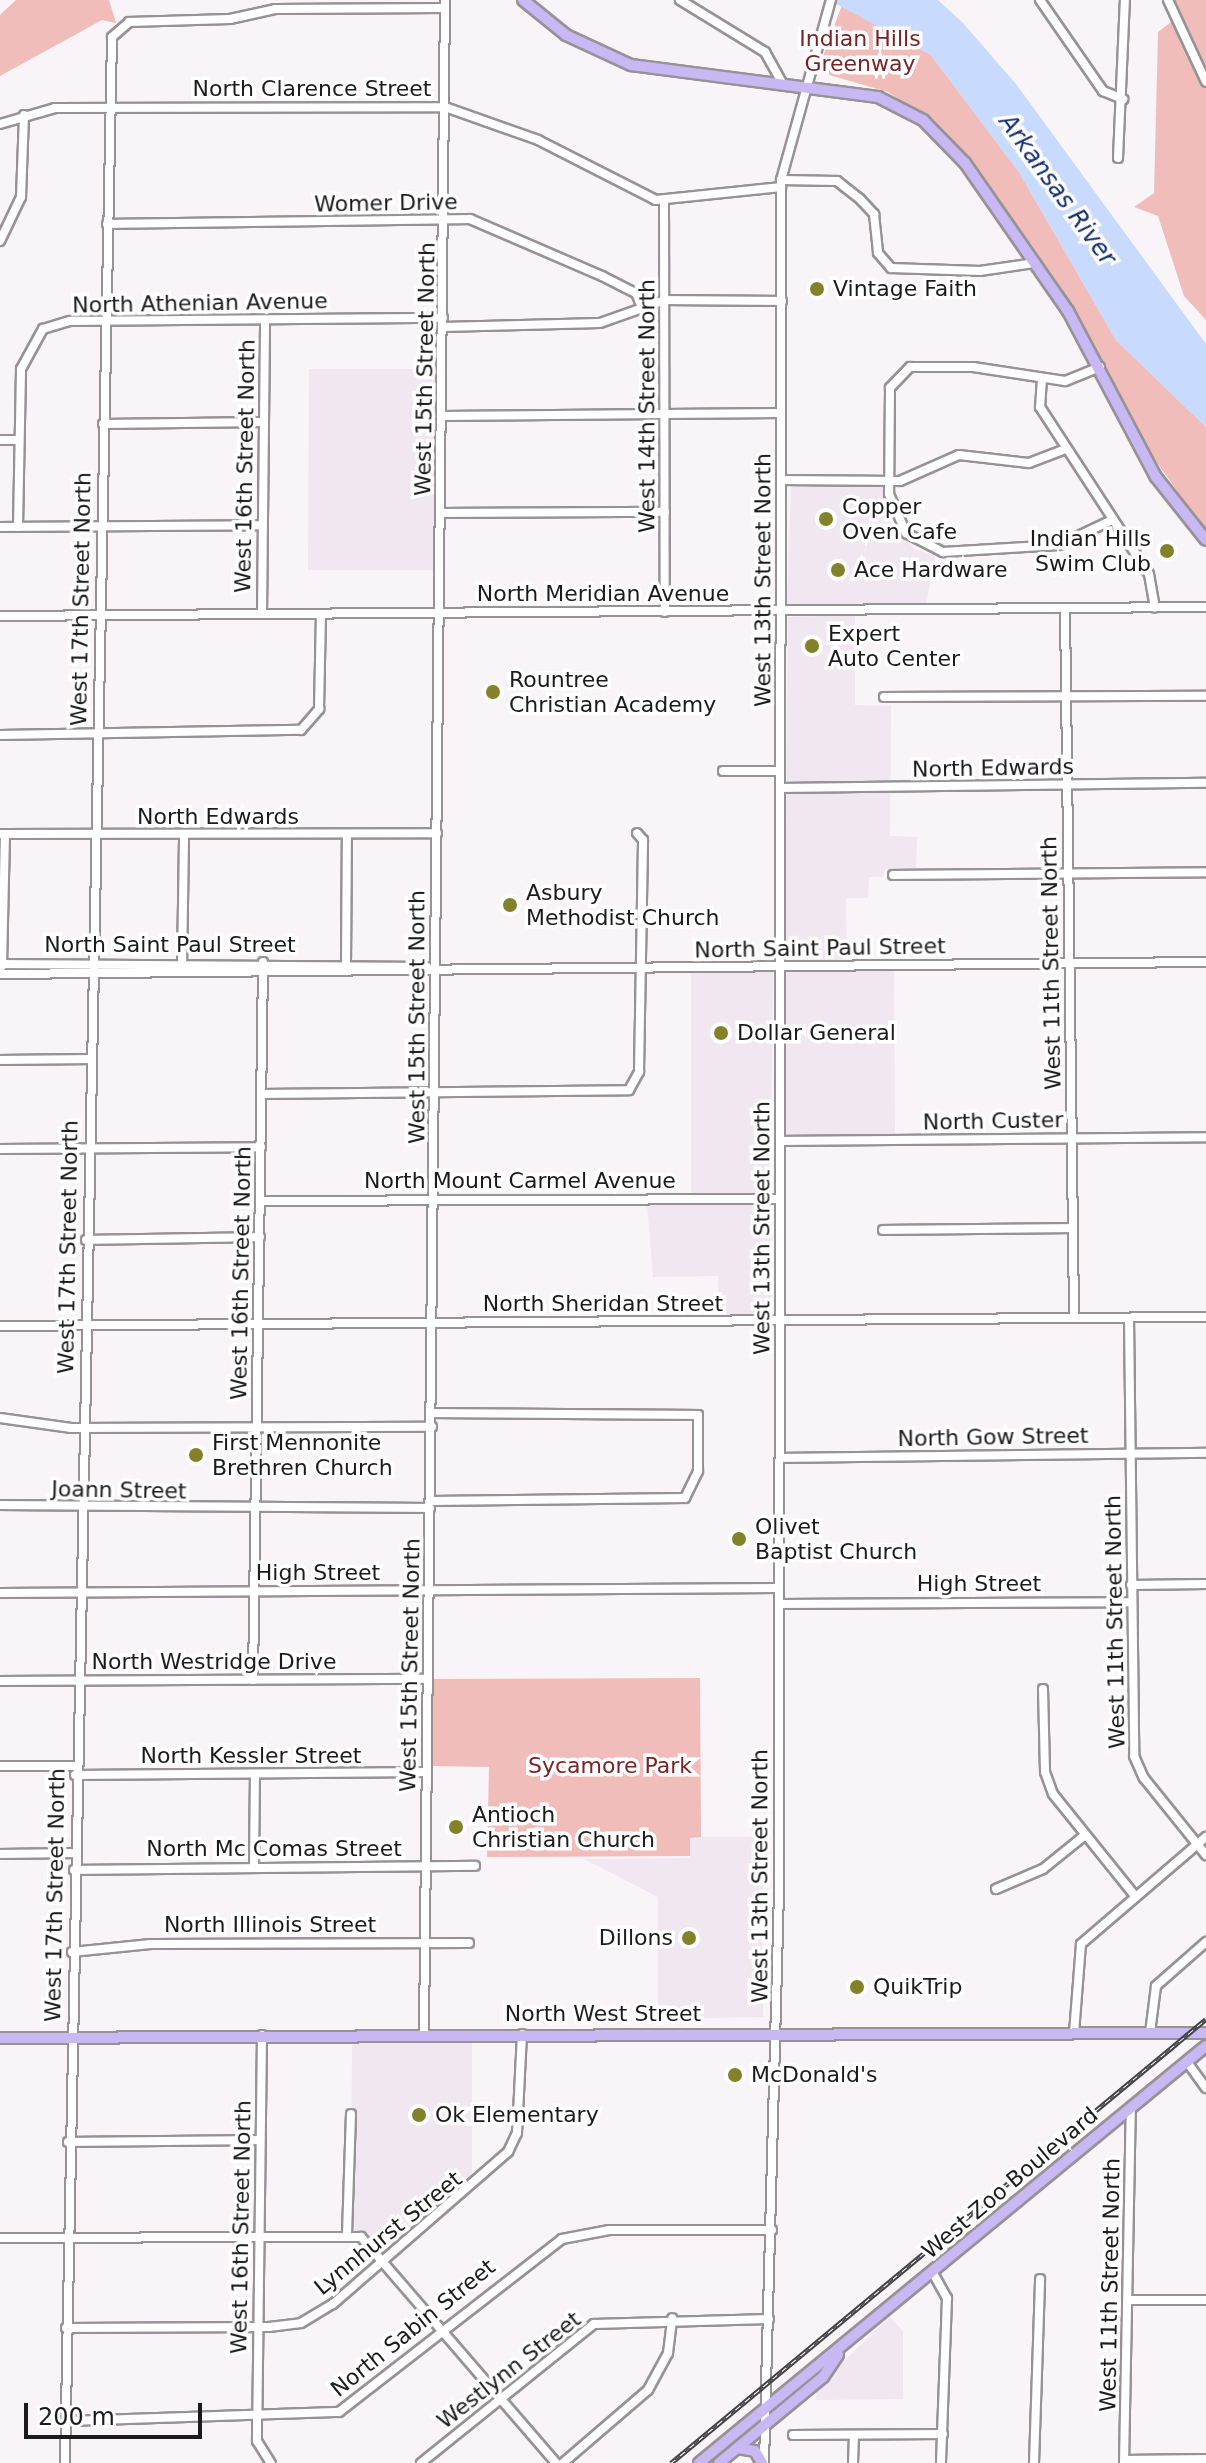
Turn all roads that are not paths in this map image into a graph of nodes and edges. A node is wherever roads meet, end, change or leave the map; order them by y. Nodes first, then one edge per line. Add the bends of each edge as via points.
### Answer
1 (523, 0) edge
2 (680, 0) edge
3 (831, 0) edge
4 (1040, 0) edge
5 (1125, 0) edge
6 (1168, 0) edge
7 (445, 4) edge
8 (1206, 82) edge
9 (782, 83) junction
10 (806, 86) junction
11 (1123, 99) junction
12 (110, 107) junction
13 (445, 107) junction
14 (24, 115) junction
15 (0, 124) edge
16 (1118, 158) dead end
17 (781, 183) junction
18 (664, 201) junction
19 (444, 219) junction
20 (107, 224) junction
21 (0, 241) edge
22 (1035, 263) junction
23 (665, 300) junction
24 (782, 301) junction
25 (641, 305) junction
26 (105, 320) junction
27 (265, 320) junction
28 (443, 322) junction
29 (1101, 366) junction
30 (1042, 379) junction
31 (781, 413) junction
32 (665, 414) junction
33 (442, 416) junction
34 (264, 422) junction
35 (103, 424) junction
36 (0, 440) edge
37 (19, 440) junction
38 (1066, 449) junction
39 (781, 480) junction
40 (889, 481) junction
41 (665, 512) junction
42 (441, 513) junction
43 (1112, 520) junction
44 (262, 525) junction
45 (101, 526) junction
46 (0, 527) edge
47 (18, 527) junction
48 (1206, 540) edge
49 (1155, 607) junction
50 (1206, 607) edge
51 (1065, 608) junction
52 (781, 611) junction
53 (665, 612) junction
54 (262, 614) junction
55 (321, 614) junction
56 (440, 614) junction
57 (99, 615) junction
58 (0, 616) edge
59 (1206, 696) edge
60 (884, 697) dead end
61 (1066, 698) junction
62 (96, 734) junction
63 (0, 735) edge
64 (723, 771) dead end
65 (780, 771) junction
66 (1206, 783) edge
67 (1067, 784) junction
68 (780, 788) junction
69 (437, 833) junction
70 (637, 833) dead end
71 (2, 834) edge
72 (347, 834) junction
73 (94, 835) junction
74 (184, 836) junction
75 (1206, 872) edge
76 (1068, 873) junction
77 (893, 875) dead end
78 (182, 962) junction
79 (263, 962) junction
80 (1206, 962) edge
81 (1068, 964) junction
82 (346, 966) junction
83 (780, 966) junction
84 (92, 968) junction
85 (642, 968) junction
86 (1, 969) edge
87 (435, 969) junction
88 (182, 972) junction
89 (263, 972) junction
90 (90, 1059) junction
91 (0, 1060) edge
92 (435, 1092) junction
93 (262, 1094) junction
94 (1206, 1137) edge
95 (1072, 1138) junction
96 (780, 1141) junction
97 (261, 1147) junction
98 (88, 1148) junction
99 (0, 1149) edge
100 (780, 1199) junction
101 (433, 1200) junction
102 (260, 1201) junction
103 (1073, 1228) junction
104 (883, 1230) dead end
105 (260, 1237) junction
106 (86, 1240) junction
107 (1206, 1317) edge
108 (1074, 1318) junction
109 (1129, 1318) junction
110 (780, 1321) junction
111 (432, 1323) junction
112 (258, 1324) junction
113 (0, 1326) edge
114 (84, 1326) junction
115 (432, 1413) junction
116 (0, 1418) edge
117 (432, 1427) junction
118 (82, 1428) junction
119 (254, 1428) junction
120 (1206, 1453) edge
121 (1131, 1454) junction
122 (780, 1458) junction
123 (0, 1505) edge
124 (430, 1505) junction
125 (81, 1509) junction
126 (253, 1509) junction
127 (1206, 1584) edge
128 (1131, 1585) junction
129 (779, 1588) junction
130 (429, 1590) junction
131 (252, 1591) junction
132 (79, 1592) junction
133 (0, 1593) edge
134 (1131, 1602) junction
135 (779, 1604) junction
136 (428, 1679) junction
137 (77, 1680) junction
138 (253, 1680) junction
139 (0, 1681) edge
140 (1043, 1689) dead end
141 (0, 1766) edge
142 (76, 1771) junction
143 (427, 1772) junction
144 (255, 1774) junction
145 (1085, 1835) junction
146 (1206, 1837) edge
147 (1197, 1844) junction
148 (74, 1853) junction
149 (0, 1854) edge
150 (1206, 1855) edge
151 (426, 1866) junction
152 (475, 1866) dead end
153 (254, 1867) junction
154 (74, 1870) junction
155 (996, 1889) dead end
156 (1135, 1896) junction
157 (1206, 1942) edge
158 (425, 1943) junction
159 (469, 1943) dead end
160 (72, 1952) junction
161 (777, 2033) junction
162 (1074, 2033) junction
163 (1150, 2033) junction
164 (1206, 2033) edge
165 (522, 2034) junction
166 (262, 2035) junction
167 (424, 2035) junction
168 (70, 2037) junction
169 (0, 2038) edge
170 (1206, 2046) edge
171 (1187, 2062) junction
172 (1206, 2088) edge
173 (1131, 2108) junction
174 (351, 2114) dead end
175 (260, 2140) junction
176 (68, 2142) junction
177 (772, 2230) junction
178 (347, 2234) junction
179 (259, 2235) junction
180 (67, 2237) junction
181 (0, 2238) edge
182 (385, 2259) junction
183 (933, 2273) junction
184 (1040, 2279) dead end
185 (1128, 2300) junction
186 (1206, 2300) edge
187 (672, 2318) junction
188 (769, 2319) junction
189 (258, 2327) junction
190 (66, 2328) junction
191 (445, 2329) junction
192 (841, 2351) junction
193 (501, 2396) junction
194 (766, 2408) junction
195 (257, 2418) junction
196 (65, 2421) junction
197 (766, 2424) junction
198 (943, 2434) junction
199 (793, 2435) dead end
200 (854, 2435) junction
201 (737, 2448) junction
202 (1206, 2459) edge
203 (1124, 2462) edge
204 (65, 2463) edge
205 (271, 2463) edge
206 (421, 2463) edge
207 (556, 2463) edge
208 (563, 2463) edge
209 (699, 2463) edge
210 (719, 2463) edge
211 (763, 2463) edge
212 (853, 2463) edge
213 (941, 2463) edge
214 (1034, 2463) edge

1 - 9 main road via 566,35 631,65
2 - 9 street via 741,33
3 - 10 street, West 13th Street North
4 - 11 street via 1103,91
5 - 11 street
6 - 8 street via 1168,10
7 - 12 street, West 17th Street North via 275,9 219,20 129,22 114,32
7 - 13 street, West 15th Street North
9 - 10 main road
10 - 17 street, West 13th Street North
10 - 22 main road via 878,97 923,120 965,163
11 - 16 street
12 - 13 street, North Clarence Street
12 - 14 street, North Clarence Street
12 - 20 street, West 17th Street North
13 - 18 street, North Clarence Street via 538,140
13 - 19 street, West 15th Street North
14 - 15 street, North Clarence Street
14 - 21 street via 21,197
17 - 18 street
17 - 22 street via 837,181 874,214 878,253 891,268 995,271
17 - 24 street, West 13th Street North
18 - 23 street, West 14th Street North
19 - 20 street, Womer Drive
19 - 25 street, Womer Drive via 501,227 636,293
19 - 28 street, West 15th Street North
20 - 26 street, West 17th Street North
22 - 29 main road
23 - 24 street, North Athenian Avenue
23 - 25 street, North Athenian Avenue
23 - 32 street, West 14th Street North
24 - 31 street, West 13th Street North
25 - 28 street, North Athenian Avenue via 600,323
26 - 27 street, North Athenian Avenue
26 - 35 street, West 17th Street North
26 - 37 street, North Athenian Avenue via 55,324 35,335 23,355
27 - 28 street, North Athenian Avenue
27 - 34 street, West 16th Street North
28 - 33 street, West 15th Street North
29 - 30 street via 1074,380
29 - 48 main road via 1156,477
30 - 38 street via 1040,407
30 - 40 street via 923,364 901,373 890,388
31 - 32 street
31 - 39 street, West 13th Street North
32 - 33 street
32 - 41 street, West 14th Street North
33 - 42 street, West 15th Street North
34 - 35 street
34 - 44 street, West 16th Street North
35 - 45 street, West 17th Street North
36 - 37 street
37 - 47 street, North Athenian Avenue
38 - 40 street via 1029,463 959,455
38 - 43 street
39 - 40 street
39 - 52 street, West 13th Street North
40 - 43 street via 892,510 906,533 943,552 1059,545
41 - 42 street
41 - 53 street, West 14th Street North
42 - 56 street, West 15th Street North
43 - 49 street via 1149,574
44 - 45 street
44 - 54 street, West 16th Street North
45 - 47 street
45 - 57 street, West 17th Street North
46 - 47 street
49 - 50 street, North Meridian Avenue
49 - 51 street, North Meridian Avenue
51 - 52 street, North Meridian Avenue
51 - 61 street, West 11th Street North
52 - 53 street, North Meridian Avenue
52 - 65 street, West 13th Street North
53 - 56 street, North Meridian Avenue
54 - 55 street, North Meridian Avenue
54 - 57 street, North Meridian Avenue
55 - 56 street, North Meridian Avenue
55 - 62 street via 319,709 301,730
56 - 69 street, West 15th Street North
57 - 58 street, North Meridian Avenue
57 - 62 street, West 17th Street North
59 - 61 street
60 - 61 street
61 - 67 street, West 11th Street North
62 - 63 street
62 - 73 street, West 17th Street North
64 - 65 street
65 - 68 street, West 13th Street North
66 - 67 street, North Edwards
67 - 68 street, North Edwards
67 - 76 street, West 11th Street North
68 - 83 street, West 13th Street North
69 - 72 street, North Edwards
69 - 87 street, West 15th Street North
70 - 85 street
71 - 73 street, North Edwards
71 - 86 street
72 - 74 street, North Edwards
72 - 82 street
73 - 74 street, North Edwards
73 - 84 street, West 17th Street North
74 - 78 street
75 - 76 street
76 - 77 street
76 - 81 street, West 11th Street North
78 - 79 street, North Saint Paul Street
78 - 84 street, North Saint Paul Street
78 - 88 street
79 - 82 street, North Saint Paul Street
79 - 89 street, West 16th Street North
80 - 81 street, North Saint Paul Street
81 - 83 street, North Saint Paul Street
81 - 95 street, West 11th Street North
82 - 87 street, North Saint Paul Street
82 - 89 street, North Saint Paul Street
83 - 85 street, North Saint Paul Street
83 - 96 street, West 13th Street North
84 - 86 street, North Saint Paul Street
84 - 88 street, North Saint Paul Street
84 - 90 street, West 17th Street North
85 - 87 street, North Saint Paul Street
85 - 92 street via 638,1080 629,1090
87 - 92 street, West 15th Street North
88 - 89 street, North Saint Paul Street
89 - 93 street, West 16th Street North
90 - 91 street
90 - 98 street, West 17th Street North
92 - 93 street
92 - 101 street, West 15th Street North
93 - 97 street, West 16th Street North
94 - 95 street, North Custer
95 - 96 street, North Custer
95 - 103 street, West 11th Street North
96 - 100 street, West 13th Street North
97 - 98 street
97 - 102 street, West 16th Street North
98 - 99 street
98 - 106 street, West 17th Street North
100 - 101 street, North Mount Carmel Avenue
100 - 110 street, West 13th Street North
101 - 102 street, North Mount Carmel Avenue
101 - 111 street, West 15th Street North
102 - 105 street, West 16th Street North
103 - 104 street
103 - 108 street, West 11th Street North
105 - 106 street
105 - 112 street, West 16th Street North
106 - 114 street, West 17th Street North
107 - 109 street, North Sheridan Street
108 - 109 street, North Sheridan Street
108 - 110 street, North Sheridan Street
109 - 121 street, West 11th Street North
110 - 111 street, North Sheridan Street
110 - 122 street, West 13th Street North
111 - 112 street, North Sheridan Street
111 - 115 street, West 15th Street North
112 - 114 street, North Sheridan Street
112 - 119 street, West 16th Street North
113 - 114 street, North Sheridan Street
114 - 118 street, West 17th Street North
115 - 117 street, West 15th Street North
115 - 124 street, Joann Street via 698,1415 692,1495
116 - 118 street
117 - 119 street
117 - 124 street, West 15th Street North
118 - 119 street
118 - 125 street, West 17th Street North
119 - 126 street, West 16th Street North
120 - 121 street, North Gow Street
121 - 122 street, North Gow Street
121 - 128 street, West 11th Street North
122 - 129 street, West 13th Street North
123 - 125 street, Joann Street
124 - 126 street, Joann Street
124 - 130 street, West 15th Street North
125 - 126 street, Joann Street
125 - 132 street, West 17th Street North
126 - 131 street, West 16th Street North
127 - 128 street
128 - 134 street, West 11th Street North
129 - 130 street, High Street
129 - 135 street, West 13th Street North
130 - 131 street, High Street
130 - 136 street, West 15th Street North
131 - 132 street, High Street
131 - 138 street, West 16th Street North
132 - 133 street, High Street
132 - 137 street, West 17th Street North
134 - 135 street, High Street
134 - 147 street, West 11th Street North via 1134,1756
135 - 161 street, West 13th Street North
136 - 138 street, North Westridge Drive
136 - 143 street, West 15th Street North
137 - 138 street, North Westridge Drive
137 - 139 street, North Westridge Drive
137 - 142 street, West 17th Street North
140 - 145 street via 1045,1772
141 - 142 street, North Kessler Street
142 - 144 street, North Kessler Street
142 - 148 street, West 17th Street North
143 - 144 street, North Kessler Street
143 - 151 street, West 15th Street North
144 - 153 street
145 - 155 street via 1043,1869
145 - 156 street
146 - 147 street
147 - 150 street, West 11th Street North
147 - 156 street
148 - 149 street
148 - 154 street, West 17th Street North
151 - 152 street, North Mc Comas Street
151 - 153 street, North Mc Comas Street
151 - 158 street, West 15th Street North
153 - 154 street, North Mc Comas Street
154 - 160 street, West 17th Street North
156 - 162 street via 1077,1951
157 - 163 street via 1156,1986
158 - 159 street, North Illinois Street
158 - 160 street, North Illinois Street via 151,1944
158 - 167 street, West 15th Street North
160 - 168 street, West 17th Street North
161 - 162 main road, North West Street
161 - 165 main road, North West Street
161 - 177 street, West 13th Street North
162 - 163 main road, North West Street
163 - 164 main road, North West Street
165 - 167 main road, North West Street
165 - 182 street, Lynnhurst Street via 517,2133 508,2152
166 - 167 main road, North West Street
166 - 168 main road, North West Street
166 - 175 street, West 16th Street North
168 - 169 main road, North West Street
168 - 176 street, West 17th Street North
170 - 171 main road, West Zoo Boulevard
171 - 172 street
171 - 173 main road, West Zoo Boulevard
173 - 183 main road, West Zoo Boulevard
173 - 185 street, West 11th Street North
174 - 178 street
175 - 176 street
175 - 179 street, West 16th Street North
176 - 180 street, West 17th Street North
177 - 188 street, West 13th Street North
177 - 191 street, North Sabin Street via 573,2235 536,2253
178 - 179 street
178 - 182 street
179 - 180 street
179 - 189 street, West 16th Street North
180 - 181 street
180 - 190 street, West 17th Street North
182 - 189 street, Lynnhurst Street via 301,2323
182 - 191 street
183 - 192 main road, West Zoo Boulevard
183 - 198 street via 947,2298
184 - 214 street
185 - 186 street
185 - 203 street, West 11th Street North
187 - 188 street, Westlynn Street
187 - 193 street, Westlynn Street via 594,2324
187 - 208 street via 668,2353 648,2390
188 - 194 street, West 13th Street North
189 - 190 street, Lynnhurst Street
189 - 195 street, West 16th Street North
190 - 196 street, West 17th Street North
191 - 193 street
191 - 195 street, North Sabin Street via 339,2412
192 - 194 main road, West Zoo Boulevard
192 - 197 main road, West Zoo Boulevard via 823,2377
193 - 206 street, Westlynn Street
193 - 207 street
194 - 197 street, West 13th Street North
194 - 209 main road, West Zoo Boulevard
195 - 196 street, North Sabin Street
195 - 205 street, West 16th Street North via 259,2448
196 - 204 street, West 17th Street North
197 - 201 main road, West Zoo Boulevard
197 - 211 street, West 13th Street North
198 - 200 street
198 - 213 street
199 - 200 street
200 - 212 street
201 - 210 main road, West Zoo Boulevard
201 - 211 main road via 755,2451
202 - 203 street

